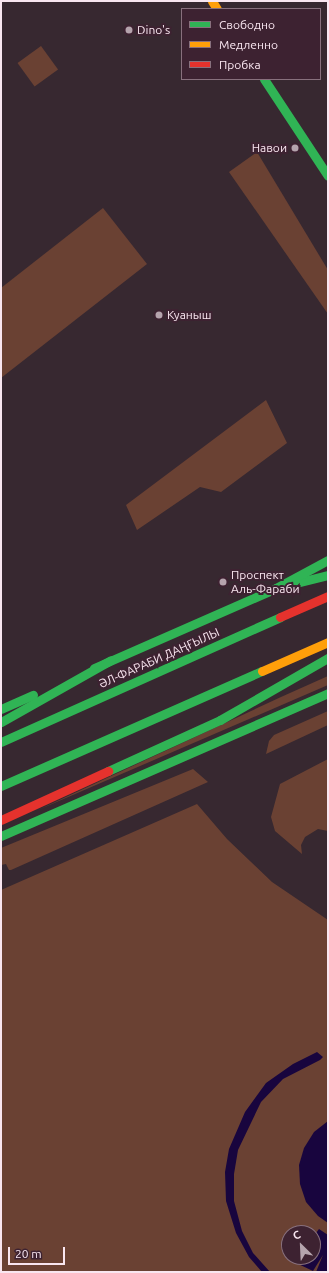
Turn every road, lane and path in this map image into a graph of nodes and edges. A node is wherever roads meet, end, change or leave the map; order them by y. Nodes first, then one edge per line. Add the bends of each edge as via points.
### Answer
1 (265, 80) edge
2 (328, 176) edge
3 (328, 560) edge
4 (328, 575) edge
5 (276, 588) junction
6 (328, 596) edge
7 (328, 642) edge
8 (328, 658) edge
9 (111, 660) junction
10 (328, 693) edge
11 (1, 709) edge
12 (1, 722) edge
13 (1, 742) edge
14 (1, 786) edge
15 (1, 820) edge
16 (1, 836) edge

1 - 2 main road
3 - 5 main road
4 - 5 main road
5 - 9 main road, ӘЛ-ФАРАБИ ДАҢҒЫЛЫ
6 - 13 main road, ӘЛ-ФАРАБИ ДАҢҒЫЛЫ
7 - 14 main road
8 - 15 main road via 220,720
9 - 11 main road, ӘЛ-ФАРАБИ ДАҢҒЫЛЫ
9 - 12 main road
10 - 16 main road

